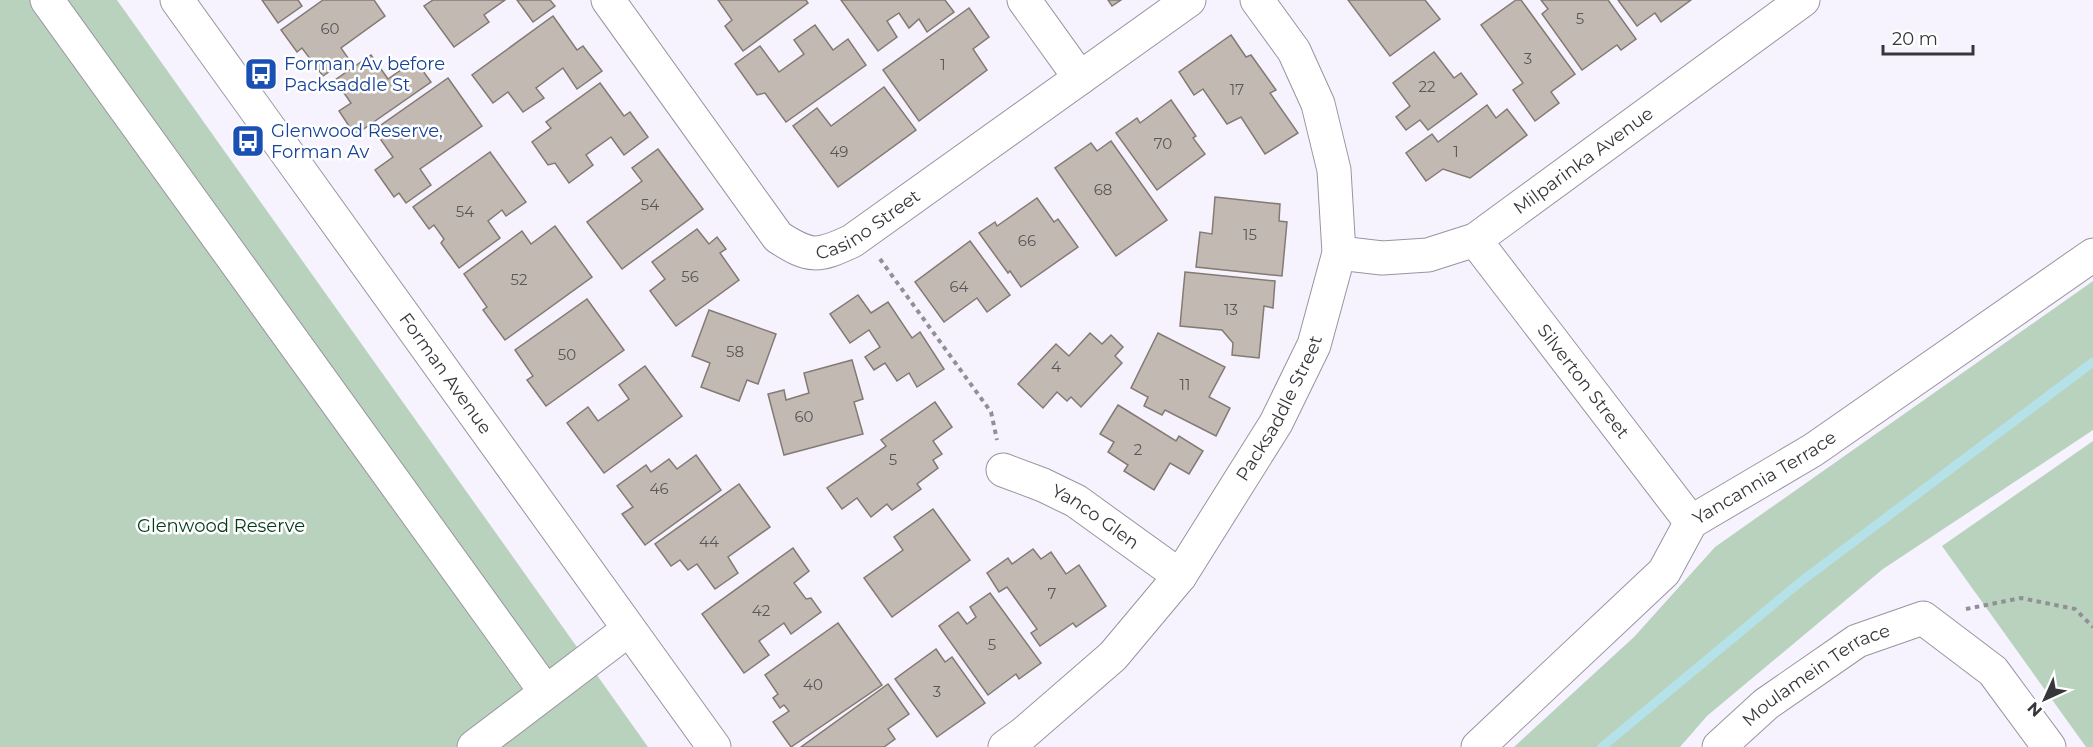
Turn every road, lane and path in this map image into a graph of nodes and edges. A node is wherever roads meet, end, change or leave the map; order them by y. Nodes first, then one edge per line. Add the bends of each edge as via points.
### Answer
1 (46, 0) edge
2 (177, 0) edge
3 (608, 0) edge
4 (1024, 0) edge
5 (1189, 0) edge
6 (1257, 0) edge
7 (1803, 0) edge
8 (1080, 78) junction
9 (861, 234) junction
10 (1475, 240) junction
11 (1339, 253) junction
12 (2093, 255) edge
13 (1003, 470) joint
14 (1691, 522) junction
15 (1180, 576) junction
16 (1923, 618) junction
17 (2093, 627) edge
18 (628, 630) junction
19 (545, 691) junction
20 (474, 747) edge
21 (714, 747) edge
22 (1005, 747) edge
23 (1478, 747) edge
24 (1719, 747) edge
25 (2049, 747) edge

1 - 19 street
2 - 18 street, Forman Avenue
3 - 9 street, Casino Street via 778,237 796,249 814,254 831,251
4 - 8 street
5 - 8 street, Casino Street
6 - 11 street, Packsaddle Street via 1294,51 1318,104 1334,170
7 - 10 street, Milparinka Avenue
8 - 9 street, Casino Street
9 - 13 path via 991,412
10 - 11 street, Milparinka Avenue via 1428,255 1382,258
10 - 14 street, Silverton Street
11 - 15 street, Packsaddle Street via 1314,345 1276,423
12 - 14 street, Yancannia Terrace via 1813,450
13 - 15 street, Yanco Glen via 1076,501
14 - 23 street, Yancannia Terrace via 1664,572
15 - 22 street, Packsaddle Street via 1113,656
16 - 17 path via 2021,598 2075,609
16 - 24 street, Moulamein Terrace via 1857,640 1766,704
16 - 25 street via 1993,671
18 - 19 street
18 - 21 street, Forman Avenue
19 - 20 street

